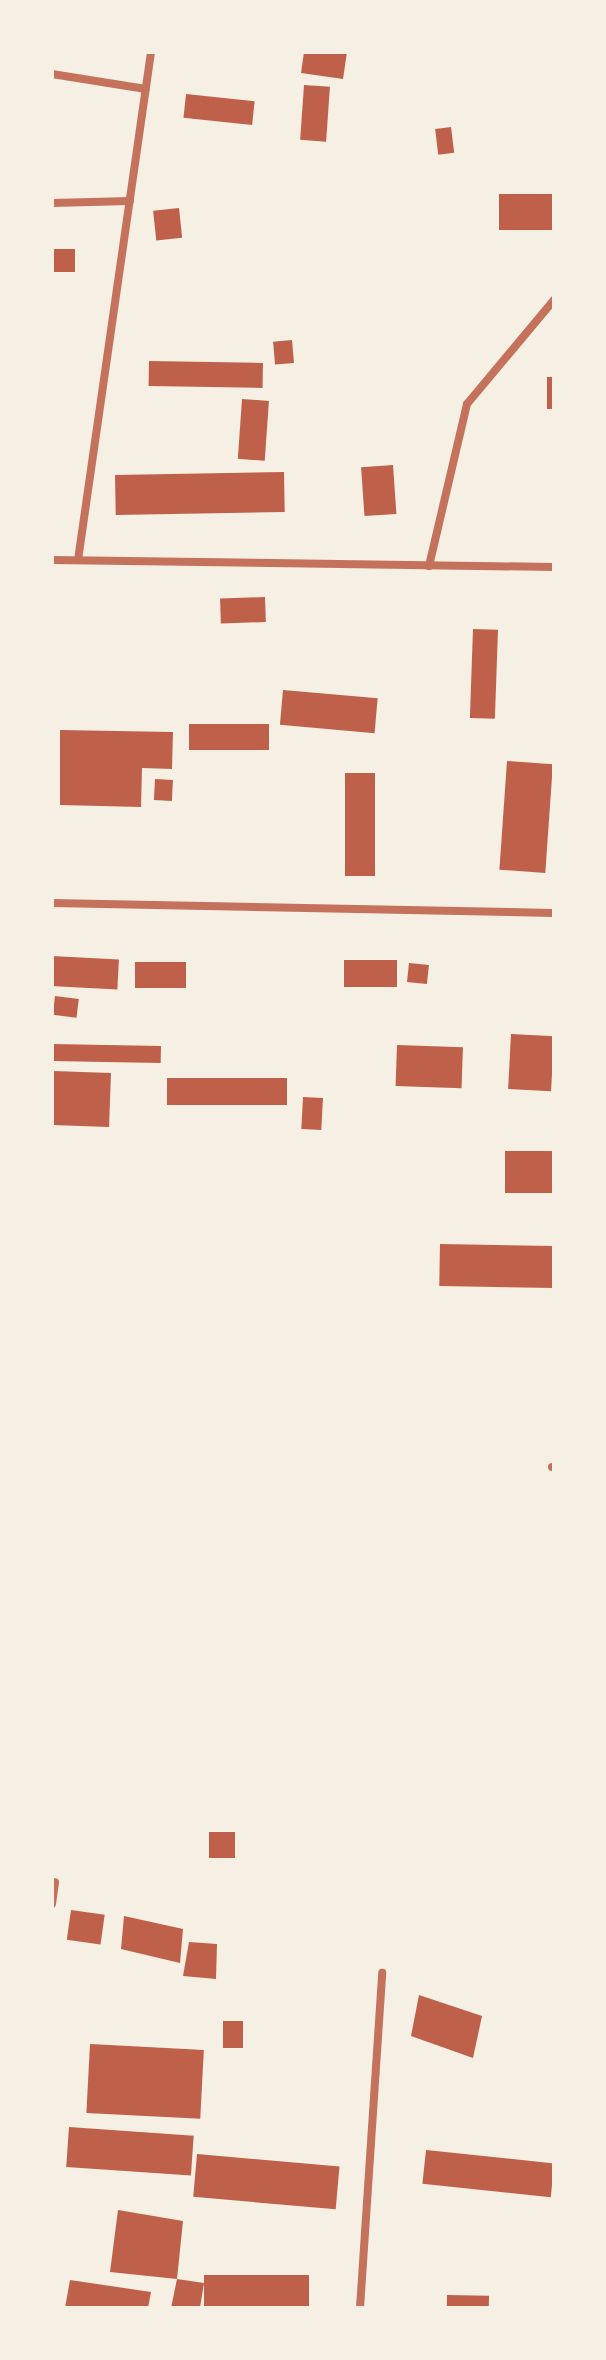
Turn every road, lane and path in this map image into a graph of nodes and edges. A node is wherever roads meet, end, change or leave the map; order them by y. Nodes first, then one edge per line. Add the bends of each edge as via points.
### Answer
1 (151, 52) edge
2 (52, 74) edge
3 (146, 89) junction
4 (130, 201) junction
5 (52, 203) edge
6 (554, 300) edge
7 (52, 560) edge
8 (78, 560) junction
9 (429, 566) junction
10 (554, 567) edge
11 (52, 903) edge
12 (554, 913) edge
13 (55, 1882) dead end
14 (52, 1904) edge
15 (382, 1973) dead end
16 (360, 2308) edge

1 - 3 street
2 - 3 street
3 - 4 street
4 - 5 street
4 - 8 street
6 - 9 street via 467,404
7 - 8 street
8 - 9 street
9 - 10 street
11 - 12 street
13 - 14 street
15 - 16 street

